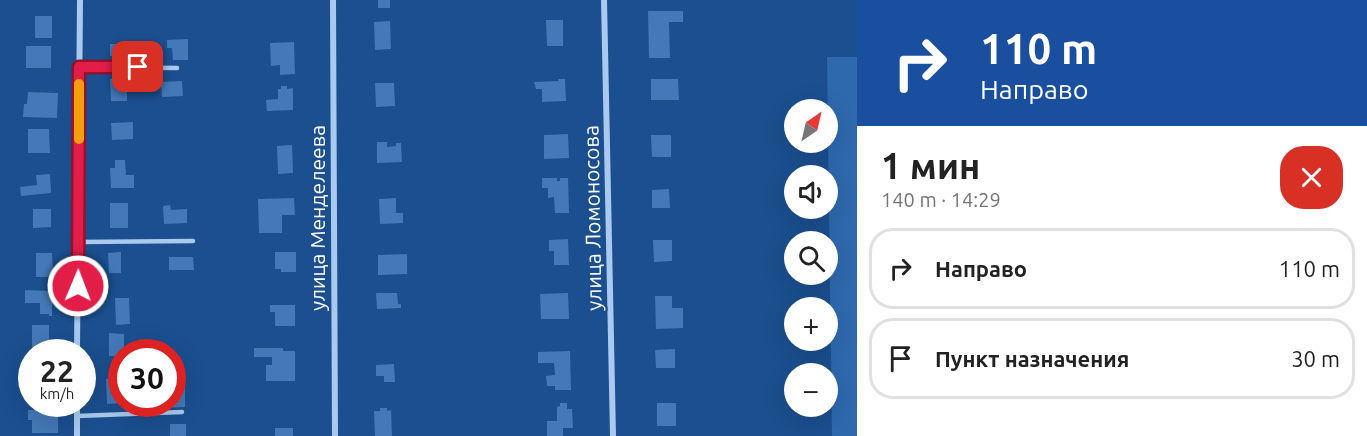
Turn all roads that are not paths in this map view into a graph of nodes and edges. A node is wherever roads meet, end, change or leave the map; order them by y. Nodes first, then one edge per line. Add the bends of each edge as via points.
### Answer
1 (80, 0) edge
2 (333, 0) edge
3 (604, 0) edge
4 (79, 67) junction
5 (177, 68) dead end
6 (193, 241) dead end
7 (78, 242) junction
8 (78, 339) edge
9 (77, 417) edge
10 (77, 436) edge
11 (334, 436) edge
12 (614, 436) edge

1 - 4 street
2 - 11 street, улица Менделеева
3 - 12 street, улица Ломоносова
4 - 5 lane
4 - 7 street
6 - 7 lane
7 - 8 street
9 - 10 street

